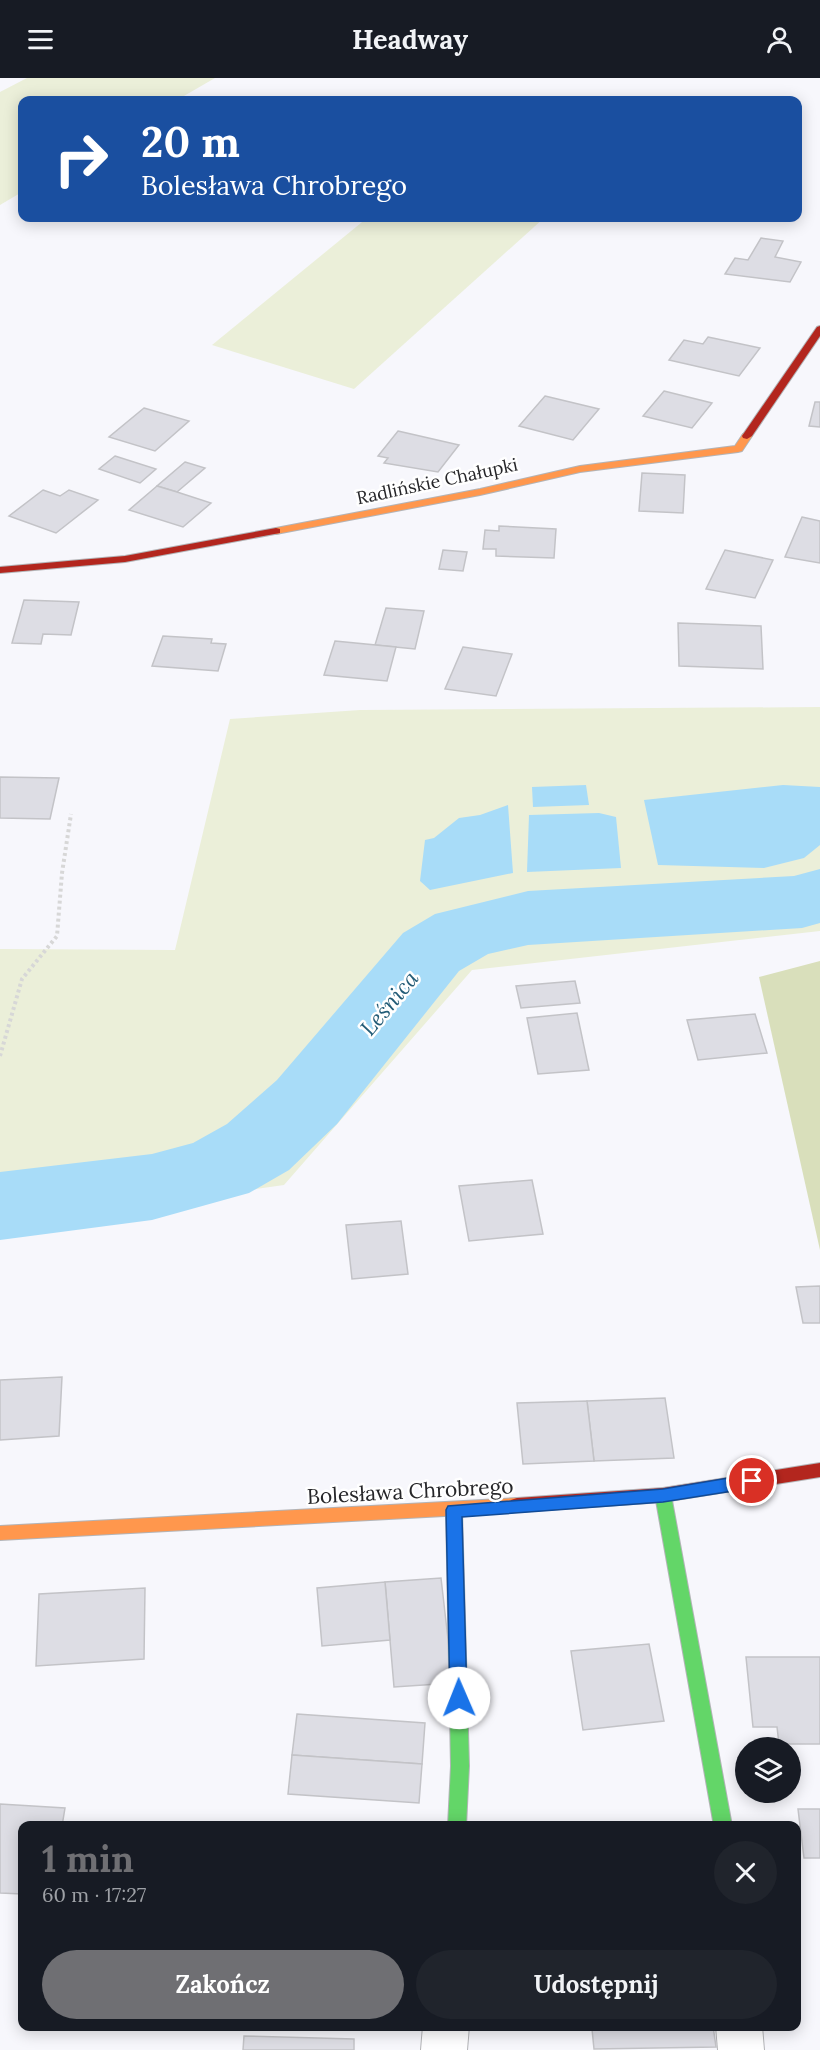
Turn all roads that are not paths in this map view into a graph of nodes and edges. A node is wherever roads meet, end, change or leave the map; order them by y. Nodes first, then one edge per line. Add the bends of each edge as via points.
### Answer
1 (820, 329) edge
2 (0, 570) edge
3 (820, 1470) edge
4 (663, 1495) junction
5 (454, 1510) junction
6 (0, 1533) edge
7 (457, 1821) edge
8 (722, 1821) edge
9 (446, 2031) edge
10 (740, 2031) edge
11 (444, 2050) edge
12 (741, 2050) edge

1 - 2 street, Radlińskie Chałupki via 738,449 580,469 480,492 125,559
3 - 4 street, Bolesława Chrobrego
4 - 5 street, Bolesława Chrobrego
4 - 8 street
5 - 6 street, Bolesława Chrobrego
5 - 7 street via 460,1766
9 - 11 street
10 - 12 street

